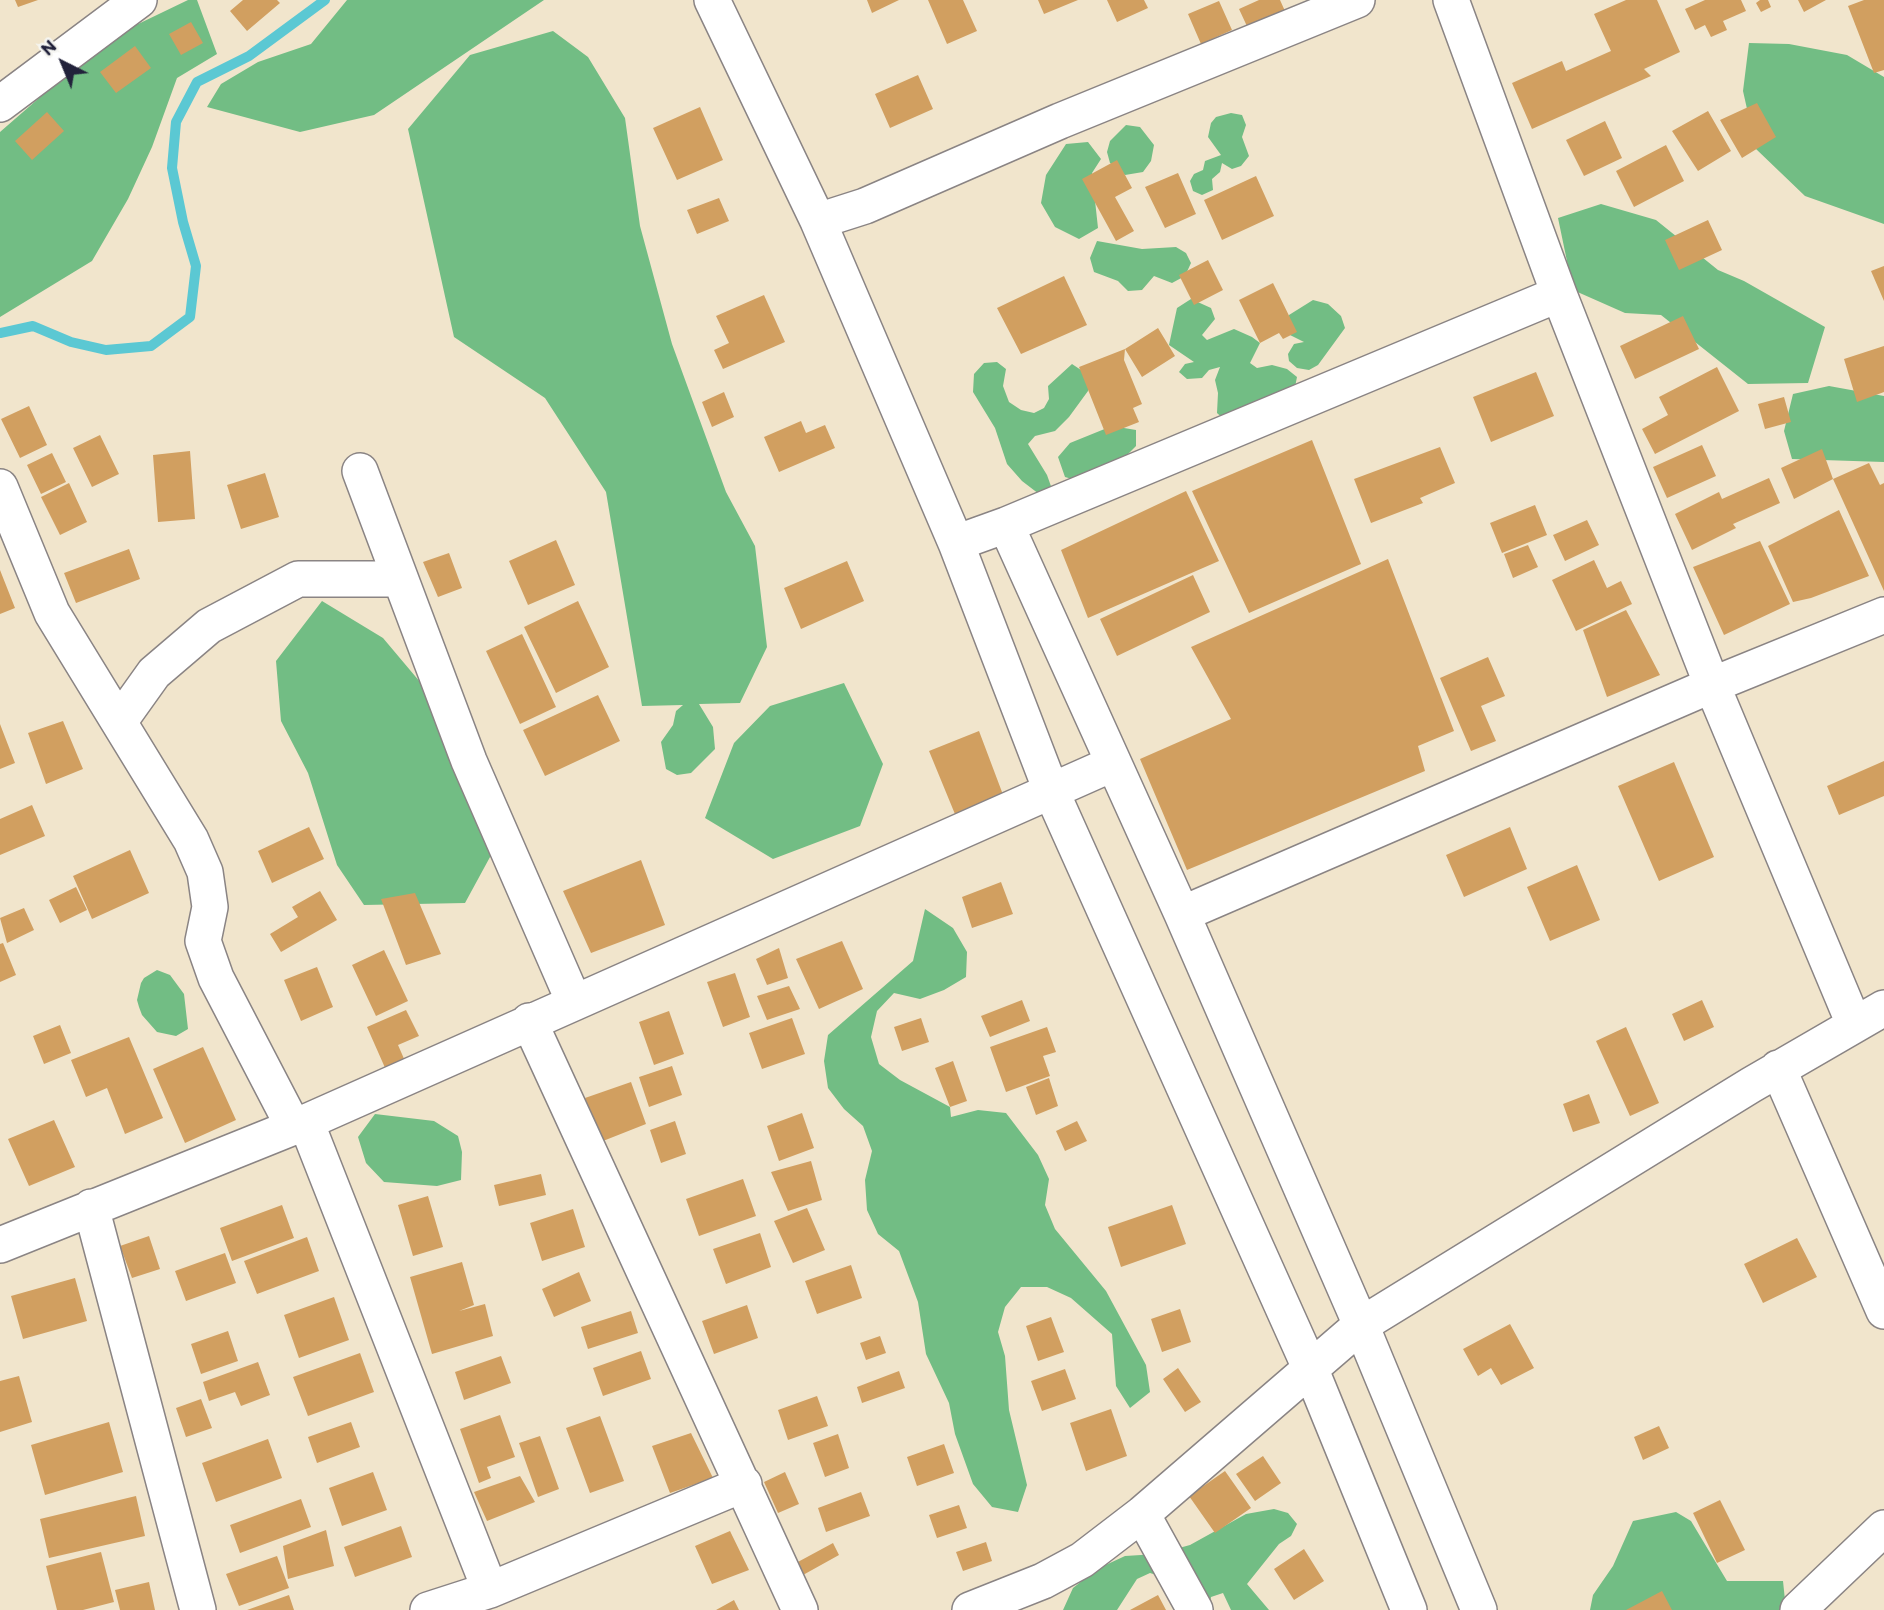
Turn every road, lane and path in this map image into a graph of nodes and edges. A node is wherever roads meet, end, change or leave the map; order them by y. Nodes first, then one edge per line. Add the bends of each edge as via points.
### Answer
1 (139, 0) edge
2 (712, 0) edge
3 (1357, 0) edge
4 (1451, 0) edge
5 (0, 104) edge
6 (818, 221) junction
7 (1559, 294) junction
8 (360, 471) dead end
9 (0, 487) edge
10 (1006, 525) junction
11 (956, 543) junction
12 (400, 579) junction
13 (1884, 615) edge
14 (1713, 685) junction
15 (118, 722) junction
16 (1112, 764) junction
17 (1052, 793) junction
18 (1182, 914) junction
19 (574, 1002) junction
20 (1869, 1016) edge
21 (529, 1021) junction
22 (1778, 1069) junction
23 (299, 1124) junction
24 (91, 1207) junction
25 (0, 1245) edge
26 (1884, 1311) edge
27 (1361, 1325) junction
28 (1311, 1370) junction
29 (744, 1484) junction
30 (1142, 1514) junction
31 (1884, 1528) edge
32 (490, 1590) junction
33 (198, 1610) edge
34 (428, 1610) edge
35 (800, 1610) edge
36 (970, 1610) edge
37 (1195, 1610) edge
38 (1409, 1610) edge
39 (1479, 1610) edge
40 (1798, 1610) edge

1 - 5 street
2 - 6 street
3 - 6 street via 865,206
4 - 7 street
6 - 11 street
7 - 10 street
7 - 14 street
8 - 12 street
9 - 15 street via 52,613
10 - 11 street
10 - 16 street
11 - 17 street
12 - 15 street via 298,579 209,626 154,673
12 - 19 street via 469,761
13 - 14 street
14 - 18 street
14 - 20 street
15 - 23 street via 205,872 210,907 203,941 216,978
16 - 17 street
16 - 18 street
17 - 19 street
17 - 28 street
18 - 27 street
19 - 21 street
20 - 22 street
21 - 23 street
21 - 29 street
22 - 26 street
22 - 27 street
23 - 24 street
23 - 32 street
24 - 25 street
24 - 33 street
27 - 28 street
27 - 39 street
28 - 30 street
28 - 38 street
29 - 32 street
29 - 35 street
30 - 36 street via 1082,1560
30 - 37 street
31 - 40 street
32 - 34 street

